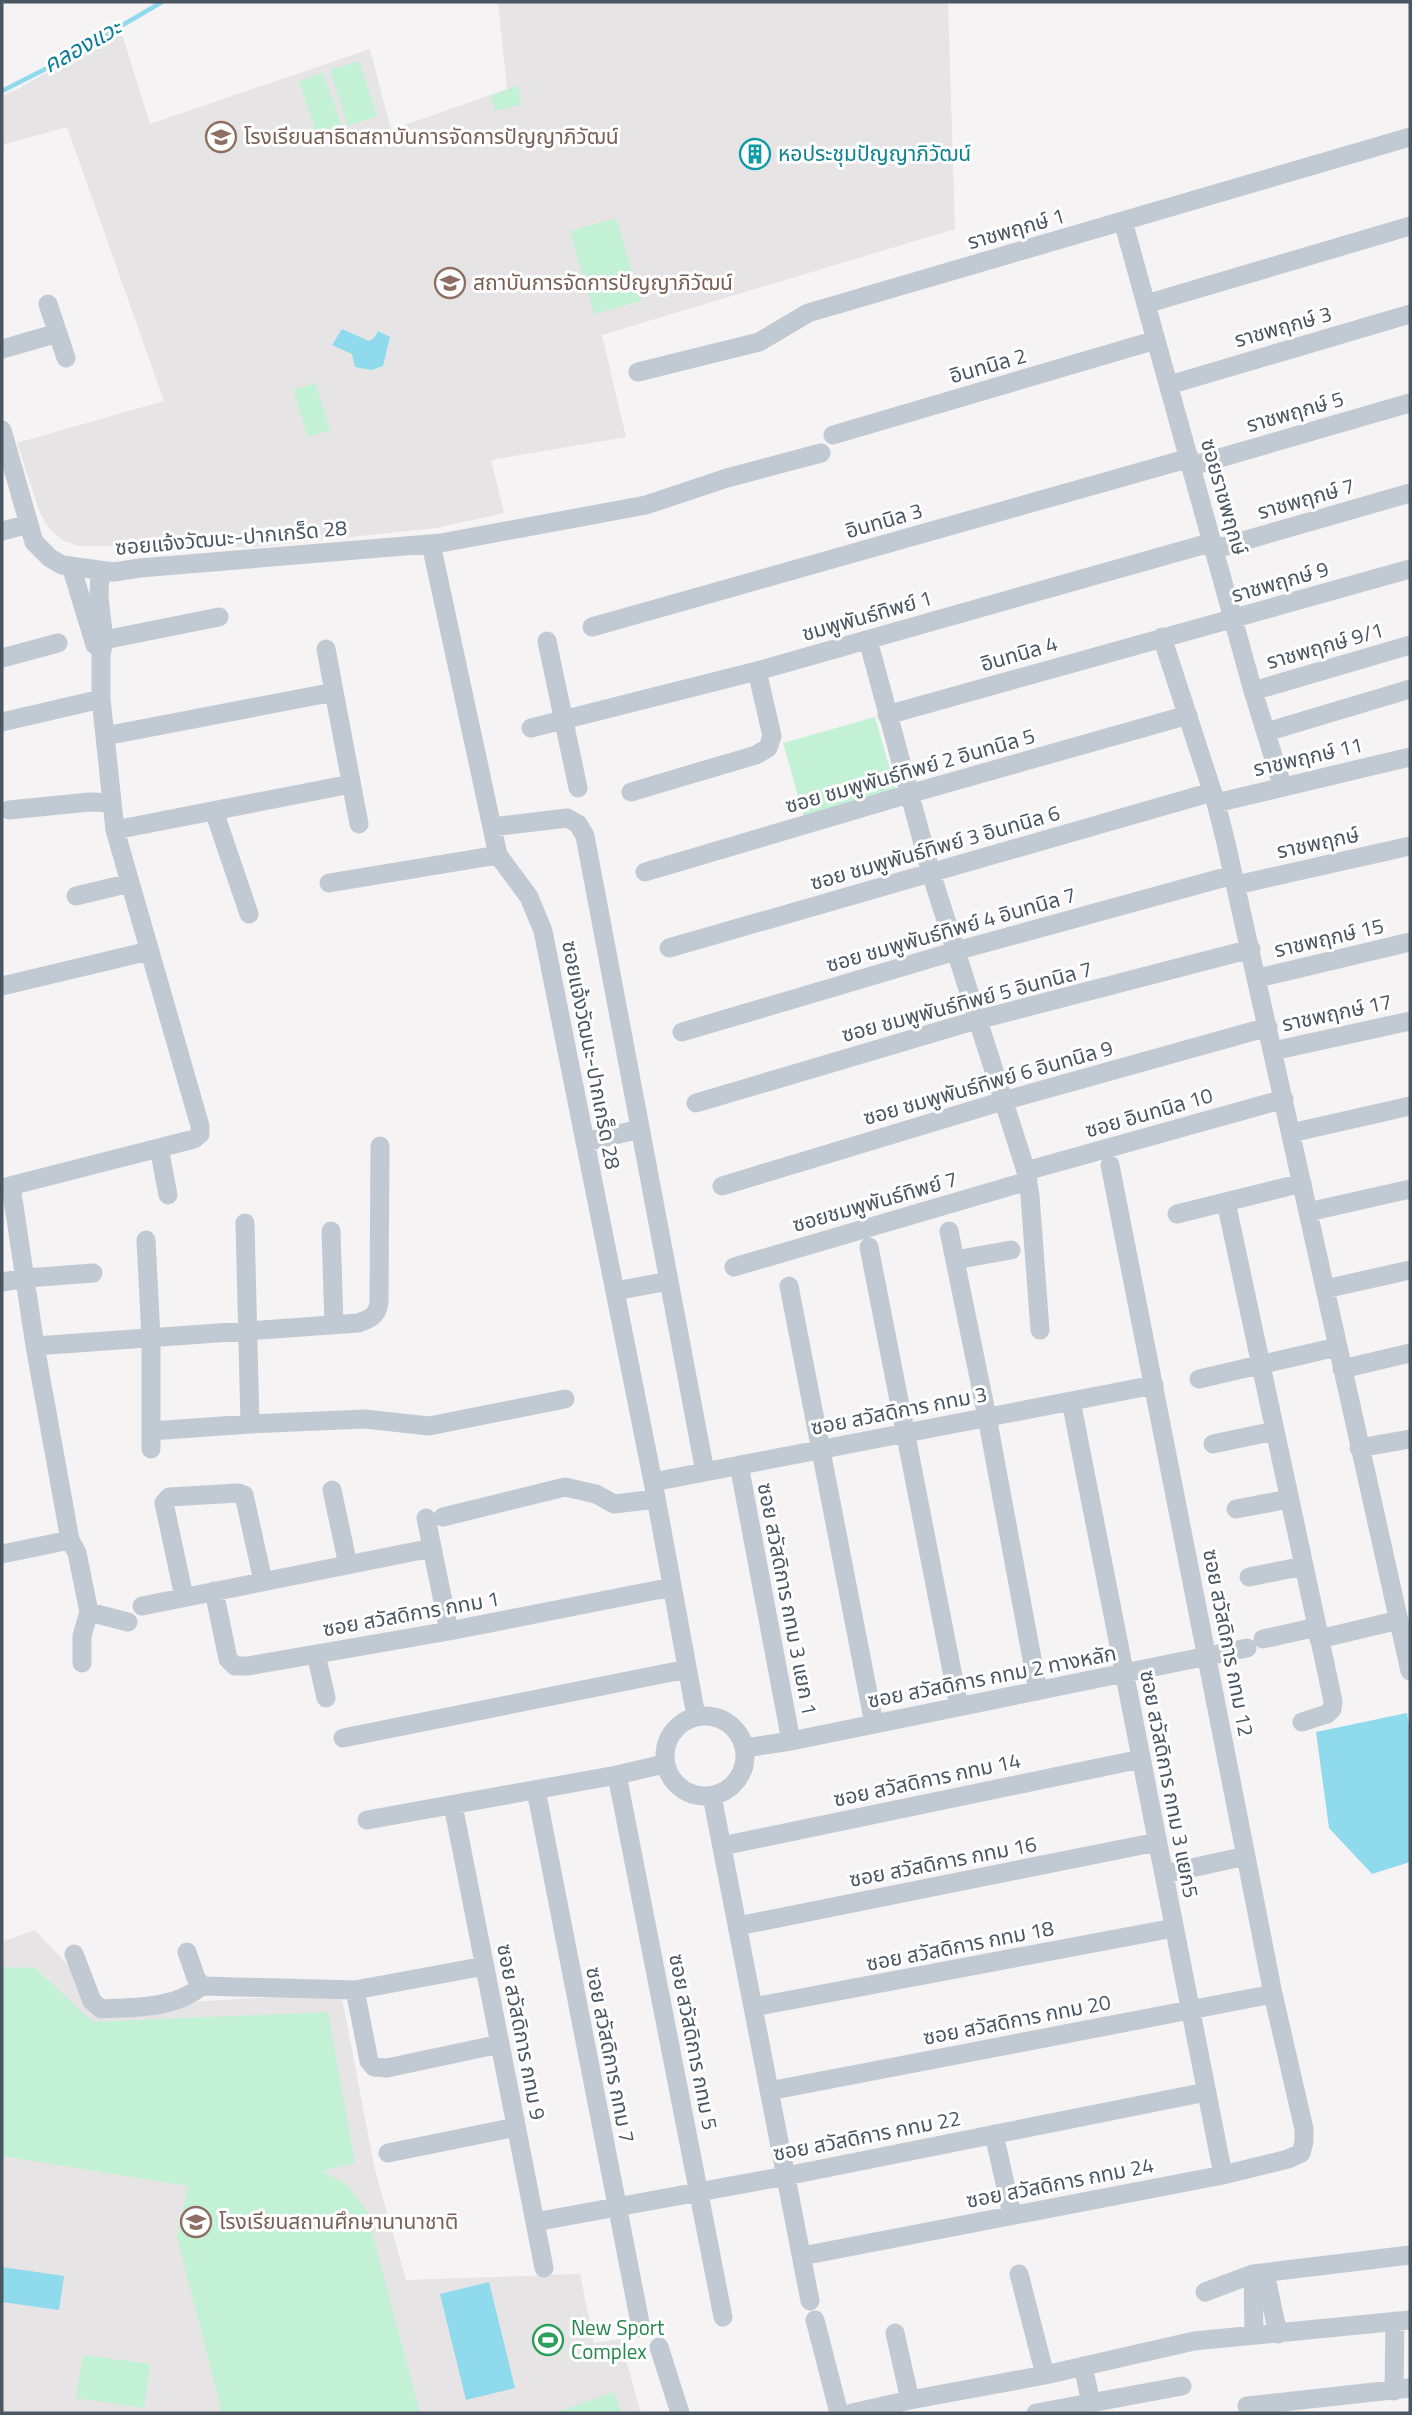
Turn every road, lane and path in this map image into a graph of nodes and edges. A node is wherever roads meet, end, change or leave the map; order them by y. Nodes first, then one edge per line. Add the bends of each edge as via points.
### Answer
1 (1410, 137) edge
2 (1123, 221) junction
3 (1410, 226) edge
4 (48, 304) dead end
5 (1146, 304) junction
6 (1410, 314) edge
7 (58, 333) junction
8 (1156, 340) junction
9 (2, 349) edge
10 (66, 358) dead end
11 (638, 372) dead end
12 (1169, 385) junction
13 (1410, 403) edge
14 (2, 430) edge
15 (833, 435) dead end
16 (821, 453) dead end
17 (1191, 462) junction
18 (1410, 493) edge
19 (29, 524) junction
20 (2, 531) edge
21 (431, 544) junction
22 (1214, 545) junction
23 (71, 566) junction
24 (1410, 569) edge
25 (100, 570) junction
26 (219, 617) dead end
27 (1234, 619) junction
28 (592, 627) dead end
29 (1162, 637) junction
30 (547, 640) dead end
31 (868, 640) junction
32 (58, 643) dead end
33 (1410, 645) edge
34 (102, 647) junction
35 (326, 649) dead end
36 (2, 658) edge
37 (757, 671) junction
38 (1410, 689) edge
39 (1253, 691) junction
40 (334, 692) junction
41 (101, 699) junction
42 (887, 715) junction
43 (1188, 715) junction
44 (565, 720) junction
45 (2, 722) edge
46 (531, 728) dead end
47 (1266, 732) junction
48 (105, 736) junction
49 (1410, 757) edge
50 (351, 784) junction
51 (1282, 785) junction
52 (578, 788) dead end
53 (631, 792) dead end
54 (909, 794) junction
55 (1214, 797) junction
56 (112, 803) junction
57 (9, 810) dead end
58 (214, 811) junction
59 (359, 824) dead end
60 (492, 827) junction
61 (115, 830) junction
62 (1410, 846) edge
63 (498, 855) junction
64 (645, 872) dead end
65 (931, 873) junction
66 (1235, 880) junction
67 (130, 883) junction
68 (329, 883) dead end
69 (76, 896) dead end
70 (249, 914) dead end
71 (1410, 942) edge
72 (669, 948) dead end
73 (1251, 949) junction
74 (149, 951) junction
75 (956, 951) junction
76 (1258, 978) junction
77 (2, 986) edge
78 (977, 1020) junction
79 (1410, 1021) edge
80 (1268, 1027) junction
81 (682, 1032) dead end
82 (1273, 1051) junction
83 (1284, 1099) junction
84 (1003, 1101) junction
85 (696, 1103) dead end
86 (1410, 1106) edge
87 (640, 1129) junction
88 (1291, 1133) junction
89 (585, 1142) junction
90 (380, 1146) dead end
91 (159, 1148) junction
92 (1110, 1165) dead end
93 (1027, 1176) junction
94 (1302, 1183) junction
95 (722, 1185) dead end
96 (6, 1187) edge
97 (1410, 1189) edge
98 (168, 1195) dead end
99 (1226, 1202) junction
100 (1308, 1212) junction
101 (1177, 1214) dead end
102 (245, 1223) dead end
103 (331, 1231) dead end
104 (949, 1231) dead end
105 (146, 1240) dead end
106 (869, 1247) dead end
107 (1011, 1250) dead end
108 (955, 1260) junction
109 (734, 1267) dead end
110 (1410, 1270) edge
111 (93, 1273) dead end
112 (27, 1278) junction
113 (669, 1281) junction
114 (2, 1282) edge
115 (789, 1286) dead end
116 (1325, 1289) junction
117 (615, 1291) junction
118 (334, 1324) junction
119 (1040, 1330) dead end
120 (248, 1331) junction
121 (151, 1338) junction
122 (36, 1346) junction
123 (1337, 1347) junction
124 (1410, 1353) edge
125 (1260, 1365) junction
126 (1342, 1369) junction
127 (1199, 1380) dead end
128 (1154, 1385) junction
129 (565, 1399) dead end
130 (1070, 1401) junction
131 (988, 1417) junction
132 (250, 1424) junction
133 (1274, 1431) junction
134 (904, 1433) junction
135 (1410, 1438) edge
136 (1213, 1444) dead end
137 (1359, 1448) junction
138 (822, 1450) junction
139 (739, 1465) junction
140 (705, 1472) junction
141 (654, 1489) junction
142 (332, 1490) dead end
143 (1289, 1499) junction
144 (1236, 1509) dead end
145 (70, 1540) junction
146 (432, 1548) junction
147 (2, 1554) edge
148 (348, 1565) junction
149 (1304, 1566) junction
150 (1249, 1577) dead end
151 (263, 1581) junction
152 (672, 1587) junction
153 (1401, 1589) edge
154 (214, 1591) junction
155 (184, 1597) junction
156 (142, 1606) dead end
157 (89, 1612) junction
158 (1399, 1619) junction
159 (128, 1622) dead end
160 (449, 1631) junction
161 (1318, 1633) junction
162 (316, 1654) junction
163 (1207, 1656) junction
164 (82, 1663) dead end
165 (687, 1669) junction
166 (1410, 1671) edge
167 (1124, 1673) junction
168 (1038, 1691) junction
169 (326, 1698) dead end
170 (959, 1707) junction
171 (696, 1716) junction
172 (1302, 1722) dead end
173 (874, 1724) junction
174 (343, 1738) dead end
175 (791, 1741) junction
176 (745, 1748) junction
177 (1141, 1759) junction
178 (664, 1764) junction
179 (617, 1775) junction
180 (536, 1790) junction
181 (712, 1796) junction
182 (453, 1805) junction
183 (367, 1820) dead end
184 (1157, 1842) junction
185 (722, 1846) junction
186 (1247, 1856) junction
187 (1164, 1874) junction
188 (738, 1926) junction
189 (1174, 1928) junction
190 (187, 1952) dead end
191 (74, 1954) dead end
192 (485, 1966) junction
193 (202, 1986) junction
194 (355, 1990) junction
195 (1273, 1994) junction
196 (753, 2007) junction
197 (1190, 2010) junction
198 (500, 2044) junction
199 (769, 2091) junction
200 (1206, 2092) junction
201 (516, 2127) junction
202 (1304, 2129) joint
203 (994, 2134) junction
204 (388, 2153) dead end
205 (1223, 2175) junction
206 (786, 2176) junction
207 (699, 2192) junction
208 (617, 2207) junction
209 (1012, 2215) junction
210 (535, 2222) junction
211 (1410, 2255) edge
212 (802, 2256) junction
213 (544, 2268) dead end
214 (1259, 2273) junction
215 (1018, 2274) dead end
216 (1205, 2292) dead end
217 (723, 2317) dead end
218 (1403, 2321) edge
219 (640, 2328) dead end
220 (895, 2333) dead end
221 (1278, 2334) junction
222 (1254, 2335) junction
223 (659, 2347) dead end
224 (1083, 2366) junction
225 (1045, 2375) junction
226 (1182, 2386) dead end
227 (1402, 2389) edge
228 (910, 2400) junction
229 (1091, 2403) junction
230 (1247, 2406) dead end
231 (680, 2413) edge
232 (839, 2413) edge
233 (852, 2413) edge
234 (1036, 2413) edge

1 - 2 street, ราชพฤกษ์ 1
2 - 5 street, ซอยราชพฤกษ์
2 - 11 street, ราชพฤกษ์ 1 via 808,313 760,342
3 - 5 street
4 - 7 street
5 - 8 street, ซอยราชพฤกษ์
6 - 12 street, ราชพฤกษ์ 3
7 - 9 street
7 - 10 street
8 - 12 street, ซอยราชพฤกษ์
8 - 15 street, อินทนิล 2
12 - 17 street, ซอยราชพฤกษ์
13 - 17 street, ราชพฤกษ์ 5
14 - 19 street, ซอยแจ้งวัฒนะ-ปากเกร็ด 28
16 - 21 street, ซอยแจ้งวัฒนะ-ปากเกร็ด 28 via 646,505
17 - 22 street, ซอยราชพฤกษ์
17 - 28 street, อินทนิล 3
18 - 22 street, ราชพฤกษ์ 7
19 - 20 street
19 - 23 street, ซอยแจ้งวัฒนะ-ปากเกร็ด 28 via 34,542 50,558
21 - 25 street, ซอยแจ้งวัฒนะ-ปากเกร็ด 28
21 - 60 street, ซอยแจ้งวัฒนะ-ปากเกร็ด 28
22 - 27 street, ซอยราชพฤกษ์
22 - 31 street, ชมพูพันธ์ทิพย์ 1
23 - 25 street, ซอยแจ้งวัฒนะ-ปากเกร็ด 28
23 - 34 street via 96,648
24 - 27 street, ราชพฤกษ์ 9
25 - 34 street
26 - 34 street
27 - 29 street, ราชพฤกษ์ 9
27 - 39 street, ซอยราชพฤกษ์
29 - 42 street, อินทนิล 4
29 - 43 street
30 - 44 street
31 - 37 street, ชมพูพันธ์ทิพย์ 1
31 - 42 street
32 - 36 street
33 - 39 street, ราชพฤกษ์ 9/1
34 - 41 street
35 - 40 street
37 - 44 street, ชมพูพันธ์ทิพย์ 1
37 - 53 street via 772,736 768,748
38 - 47 street
39 - 47 street, ซอยราชพฤกษ์
40 - 48 street
40 - 50 street
41 - 45 street
41 - 48 street
42 - 54 street
43 - 54 street, ซอย ชมพูพันธ์ทิพย์ 2 อินทนิล 5
43 - 55 street
44 - 46 street, ชมพูพันธ์ทิพย์ 1
44 - 52 street
47 - 51 street, ซอยราชพฤกษ์
48 - 56 street
49 - 51 street, ราชพฤกษ์ 11
50 - 58 street
50 - 59 street
51 - 55 street, ราชพฤกษ์ 11
54 - 64 street, ซอย ชมพูพันธ์ทิพย์ 2 อินทนิล 5
54 - 65 street
55 - 65 street, ซอย ชมพูพันธ์ทิพย์ 3 อินทนิล 6
55 - 66 street
56 - 57 street
56 - 61 street
58 - 61 street
58 - 70 street
60 - 63 street, ซอยแจ้งวัฒนะ-ปากเกร็ด 28
60 - 87 street via 567,818 578,824 585,836
61 - 67 street
62 - 66 street, ราชพฤกษ์
63 - 68 street
63 - 89 street, ซอยแจ้งวัฒนะ-ปากเกร็ด 28 via 529,897 543,931
65 - 72 street, ซอย ชมพูพันธ์ทิพย์ 3 อินทนิล 6
65 - 75 street
66 - 73 street
66 - 75 street, ซอย ชมพูพันธ์ทิพย์ 4 อินทนิล 7
67 - 69 street
67 - 74 street
71 - 76 street, ราชพฤกษ์ 15
73 - 76 street
73 - 78 street, ซอย ชมพูพันธ์ทิพย์ 5 อินทนิล 7
74 - 77 street
74 - 91 street via 200,1126 194,1139
75 - 78 street
75 - 81 street, ซอย ชมพูพันธ์ทิพย์ 4 อินทนิล 7
76 - 80 street
78 - 84 street
78 - 85 street, ซอย ชมพูพันธ์ทิพย์ 5 อินทนิล 7
79 - 82 street, ราชพฤกษ์ 17
80 - 82 street
80 - 84 street, ซอย ชมพูพันธ์ทิพย์ 6 อินทนิล 9
82 - 83 street
83 - 88 street
83 - 93 street, ซอย อินทนิล 10
84 - 93 street
84 - 95 street, ซอย ชมพูพันธ์ทิพย์ 6 อินทนิล 9
86 - 88 street
87 - 89 street
87 - 113 street
88 - 94 street
89 - 117 street, ซอยแจ้งวัฒนะ-ปากเกร็ด 28
90 - 118 street via 378,1310 358,1323
91 - 96 street
91 - 98 street
92 - 128 street, ซอย สวัสดิการ กทม 12
93 - 109 street, ซอยชมพูพันธ์ทิพย์ 7
93 - 119 street
94 - 99 street
94 - 100 street
96 - 112 street
97 - 100 street
99 - 101 street
99 - 125 street
100 - 116 street
102 - 120 street
103 - 118 street
104 - 108 street
105 - 121 street
106 - 134 street
107 - 108 street
108 - 131 street
110 - 116 street
111 - 112 street
112 - 114 street
112 - 122 street
113 - 117 street
113 - 140 street
115 - 138 street
116 - 123 street
117 - 141 street, ซอยแจ้งวัฒนะ-ปากเกร็ด 28
118 - 120 street
120 - 121 street
120 - 132 street
121 - 122 street
121 - 132 street via 151,1440
122 - 145 street
123 - 125 street
123 - 126 street
124 - 126 street
125 - 127 street
125 - 133 street
126 - 137 street
128 - 130 street, ซอย สวัสดิการ กทม 3
128 - 163 street, ซอย สวัสดิการ กทม 12
129 - 132 street via 429,1426 376,1419
130 - 131 street, ซอย สวัสดิการ กทม 3
130 - 167 street, ซอย สวัสดิการ กทม 3 แยก5
131 - 134 street, ซอย สวัสดิการ กทม 3
131 - 168 street
133 - 136 street
133 - 143 street
134 - 138 street, ซอย สวัสดิการ กทม 3
134 - 170 street
135 - 137 street
137 - 153 street
138 - 139 street, ซอย สวัสดิการ กทม 3
138 - 173 street
139 - 140 street, ซอย สวัสดิการ กทม 3
139 - 175 street, ซอย สวัสดิการ กทม 3 แยก 1
140 - 141 street, ซอย สวัสดิการ กทม 3
141 - 146 street, ซอย สวัสดิการ กทม 3 via 614,1504 596,1494 565,1487 435,1518
141 - 152 street, ซอยแจ้งวัฒนะ-ปากเกร็ด 28
142 - 148 street
143 - 144 street
143 - 149 street
145 - 147 street
145 - 157 street
146 - 148 street
146 - 160 street
148 - 151 street
149 - 150 street
149 - 161 street
151 - 154 street
151 - 155 street via 244,1495 170,1497 164,1503
152 - 160 street, ซอย สวัสดิการ กทม 1
152 - 165 street, ซอยแจ้งวัฒนะ-ปากเกร็ด 28
153 - 158 street
154 - 155 street
154 - 162 street, ซอย สวัสดิการ กทม 1 via 228,1659 235,1666
155 - 156 street
157 - 159 street
157 - 164 street via 82,1636
158 - 161 street, ซอย สวัสดิการ กทม 2 ทางหลัก
158 - 166 street
160 - 162 street, ซอย สวัสดิการ กทม 1
161 - 163 street, ซอย สวัสดิการ กทม 2 ทางหลัก
161 - 172 street via 1332,1709
162 - 169 street
163 - 167 street, ซอย สวัสดิการ กทม 2 ทางหลัก
163 - 186 street, ซอย สวัสดิการ กทม 12
165 - 171 street, ซอยแจ้งวัฒนะ-ปากเกร็ด 28
165 - 174 street
167 - 168 street, ซอย สวัสดิการ กทม 2 ทางหลัก
167 - 177 street, ซอย สวัสดิการ กทม 3 แยก5
168 - 170 street, ซอย สวัสดิการ กทม 2 ทางหลัก
170 - 173 street, ซอย สวัสดิการ กทม 2 ทางหลัก
171 - 176 street via 727,1722
171 - 178 street via 670,1734
173 - 175 street, ซอย สวัสดิการ กทม 2 ทางหลัก
175 - 176 street, ซอย สวัสดิการ กทม 2 ทางหลัก
176 - 181 street via 739,1779
177 - 184 street, ซอย สวัสดิการ กทม 3 แยก5
177 - 185 street, ซอย สวัสดิการ กทม 14
178 - 179 street
178 - 181 street via 670,1779 682,1790
179 - 180 street
179 - 207 street, ซอย สวัสดิการ กทม 5
180 - 182 street
180 - 208 street, ซอย สวัสดิการ กทม 7
181 - 185 street
182 - 183 street
182 - 192 street, ซอย สวัสดิการ กทม 9
184 - 187 street, ซอย สวัสดิการ กทม 3 แยก5
184 - 188 street, ซอย สวัสดิการ กทม 16
185 - 188 street
186 - 187 street
186 - 195 street, ซอย สวัสดิการ กทม 12
187 - 189 street, ซอย สวัสดิการ กทม 3 แยก5
188 - 196 street
189 - 196 street, ซอย สวัสดิการ กทม 18
189 - 197 street, ซอย สวัสดิการ กทม 3 แยก5
190 - 193 street
191 - 193 street via 92,2001 101,2008 172,2002
192 - 194 street
192 - 198 street, ซอย สวัสดิการ กทม 9
193 - 194 street
194 - 198 street via 369,2062 374,2067
195 - 197 street, ซอย สวัสดิการ กทม 20
195 - 202 street, ซอย สวัสดิการ กทม 12
196 - 199 street
197 - 199 street, ซอย สวัสดิการ กทม 20
197 - 200 street, ซอย สวัสดิการ กทม 3 แยก5
198 - 201 street, ซอย สวัสดิการ กทม 9
199 - 206 street
200 - 203 street, ซอย สวัสดิการ กทม 22
200 - 205 street, ซอย สวัสดิการ กทม 3 แยก5
201 - 204 street
201 - 210 street, ซอย สวัสดิการ กทม 9
202 - 205 street, ซอย สวัสดิการ กทม 24 via 1301,2153
203 - 206 street, ซอย สวัสดิการ กทม 22
203 - 209 street
205 - 209 street, ซอย สวัสดิการ กทม 24
206 - 207 street, ซอย สวัสดิการ กทม 22
206 - 212 street
207 - 208 street, ซอย สวัสดิการ กทม 22
207 - 217 street, ซอย สวัสดิการ กทม 5
208 - 210 street, ซอย สวัสดิการ กทม 22
208 - 219 street, ซอย สวัสดิการ กทม 7
209 - 212 street, ซอย สวัสดิการ กทม 24
210 - 213 street, ซอย สวัสดิการ กทม 9
211 - 214 street
212 - 232 street
214 - 216 street
214 - 221 street
214 - 222 street
215 - 225 street
218 - 221 street
218 - 227 street
220 - 228 street
221 - 222 street
222 - 224 street via 1194,2341
223 - 231 street
224 - 225 street
224 - 229 street
225 - 228 street
226 - 229 street
227 - 230 street
228 - 233 street
229 - 234 street

